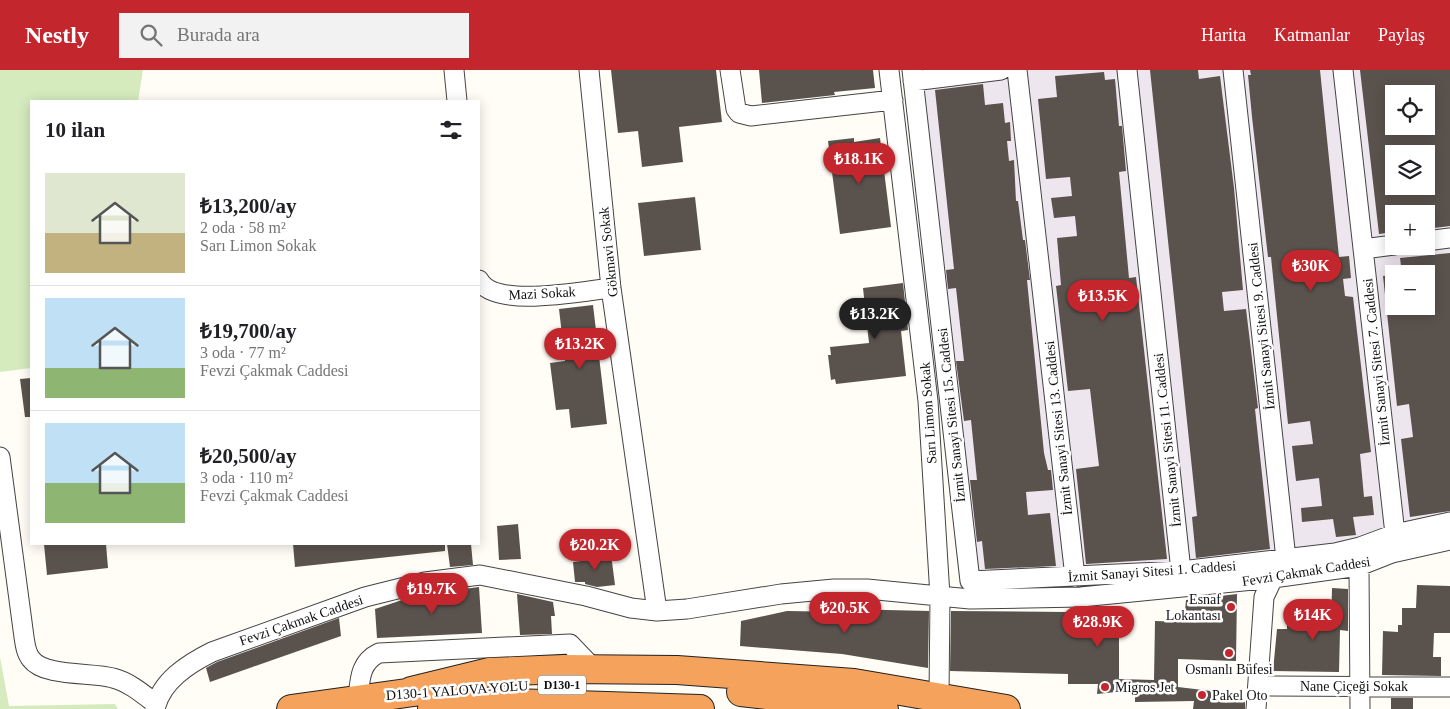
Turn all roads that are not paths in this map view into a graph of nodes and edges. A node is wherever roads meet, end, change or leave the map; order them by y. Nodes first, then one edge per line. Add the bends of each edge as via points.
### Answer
1 (454, 70) edge
2 (589, 70) edge
3 (730, 70) edge
4 (889, 70) edge
5 (1001, 70) edge
6 (1017, 70) edge
7 (1127, 70) edge
8 (1234, 70) edge
9 (1343, 70) edge
10 (913, 76) edge
11 (457, 100) edge
12 (893, 100) junction
13 (1450, 238) edge
14 (1435, 240) edge
15 (1385, 246) edge
16 (1363, 249) junction
17 (480, 281) edge
18 (612, 288) junction
19 (0, 457) edge
20 (1450, 522) edge
21 (1395, 534) junction
22 (1450, 540) edge
23 (1286, 558) junction
24 (1359, 566) junction
25 (1181, 571) junction
26 (1075, 577) junction
27 (1273, 578) junction
28 (970, 581) joint
29 (940, 596) junction
30 (657, 611) junction
31 (488, 660) junction
32 (1259, 686) junction
33 (1360, 686) junction
34 (1450, 687) edge
35 (410, 691) junction
36 (939, 697) junction
37 (358, 698) junction
38 (156, 706) edge
39 (291, 709) edge
40 (432, 709) edge
41 (700, 709) edge
42 (884, 709) edge
43 (1006, 709) edge
44 (1256, 709) edge
45 (1360, 709) edge

1 - 11 street
2 - 18 street, Gökmavi Sokak
3 - 12 street via 736,109 751,116
4 - 12 street, Sarı Limon Sokak
5 - 10 street
6 - 26 street, İzmit Sanayi Sitesi 13. Caddesi
7 - 25 street, İzmit Sanayi Sitesi 11. Caddesi
8 - 23 street, İzmit Sanayi Sitesi 9. Caddesi
9 - 16 street, İzmit Sanayi Sitesi 7. Caddesi
10 - 28 street, İzmit Sanayi Sitesi 15. Caddesi
12 - 29 street, Sarı Limon Sokak via 928,401
13 - 14 street
15 - 16 street
16 - 21 street, İzmit Sanayi Sitesi 7. Caddesi
17 - 18 street, Mazi Sokak via 487,290 513,296
18 - 30 street, Gökmavi Sokak
19 - 38 street via 24,637 31,660 38,666 57,671 115,678
20 - 21 street, İzmit Sanayi Sitesi 1. Caddesi
21 - 23 street, İzmit Sanayi Sitesi 1. Caddesi via 1350,550
22 - 24 street, Fevzi Çakmak Caddesi
23 - 25 street, İzmit Sanayi Sitesi 1. Caddesi
23 - 27 street
24 - 27 street, Fevzi Çakmak Caddesi
24 - 33 street
25 - 26 street, İzmit Sanayi Sitesi 1. Caddesi
26 - 28 street, İzmit Sanayi Sitesi 1. Caddesi
27 - 29 street, Fevzi Çakmak Caddesi via 1081,597 1008,600
27 - 32 street via 1263,606
29 - 30 street, Fevzi Çakmak Caddesi via 834,588
29 - 36 street, Sarı Limon Sokak
30 - 38 street, Fevzi Çakmak Caddesi via 630,608 489,576 425,582 365,597 212,652 175,676 160,695
31 - 35 highway
31 - 36 highway via 594,669 775,676 883,686
31 - 37 street via 379,652 365,663
32 - 33 street, Nane Çiçeği Sokak
32 - 44 street
33 - 34 street, Nane Çiçeği Sokak
33 - 45 street
35 - 37 highway, D130-1 YALOVA YOLU / D130-1
35 - 42 highway, D130-1 YALOVA YOLU / D130-1 via 500,685 606,686 735,692
36 - 43 highway
37 - 39 highway, D130-1 YALOVA YOLU / D130-1
40 - 41 highway, D130-1 via 513,703

